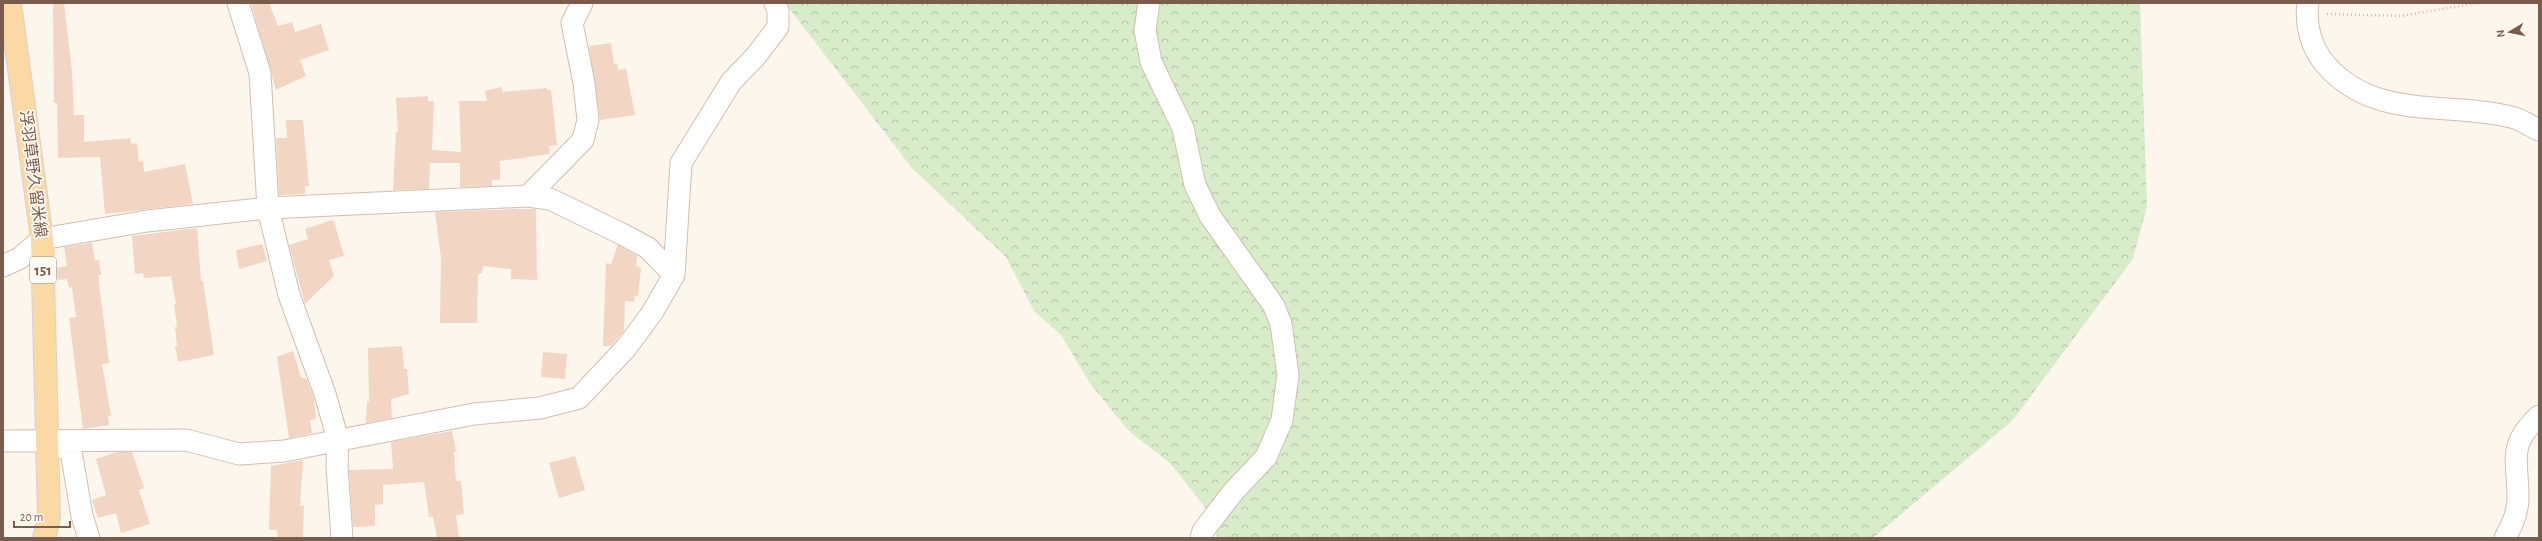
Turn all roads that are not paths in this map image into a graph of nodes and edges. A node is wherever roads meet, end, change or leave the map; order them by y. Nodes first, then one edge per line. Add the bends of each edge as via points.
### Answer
1 (10, 3) edge
2 (238, 3) edge
3 (582, 3) edge
4 (775, 3) edge
5 (1149, 3) edge
6 (2308, 8) edge
7 (2539, 130) edge
8 (528, 196) junction
9 (268, 208) junction
10 (42, 239) junction
11 (3, 266) edge
12 (674, 275) junction
13 (2539, 416) edge
14 (338, 440) junction
15 (3, 441) edge
16 (47, 441) junction
17 (44, 538) edge
18 (89, 538) edge
19 (342, 538) edge
20 (1201, 538) edge
21 (2505, 538) edge

1 - 10 main road, 浮羽草野久留米線 / 151
2 - 9 street via 260,73
3 - 8 street via 572,23 584,83 588,120 584,140
4 - 12 street via 778,27 756,56 730,82 682,163
5 - 20 street via 1145,30 1151,62 1183,128 1195,185 1210,216 1274,306 1281,324 1288,375 1282,420 1266,456 1233,492 1203,531
6 - 7 street via 2310,36 2319,57 2339,81 2360,94 2385,103 2512,117
8 - 9 street
8 - 12 street via 550,199 615,230 648,248
9 - 10 street via 125,224
9 - 14 street via 289,295 325,394
10 - 11 street via 20,258
10 - 16 main road, 浮羽草野久留米線 / 151
12 - 14 street via 652,313 626,348 579,398 540,408 474,414
13 - 21 street via 2520,436 2515,458 2518,498 2514,519
14 - 16 street via 284,451 239,454 186,440
14 - 19 street via 337,466
15 - 16 street
16 - 17 main road, 浮羽草野久留米線 / 151 via 49,518
16 - 18 street via 71,451 82,516

